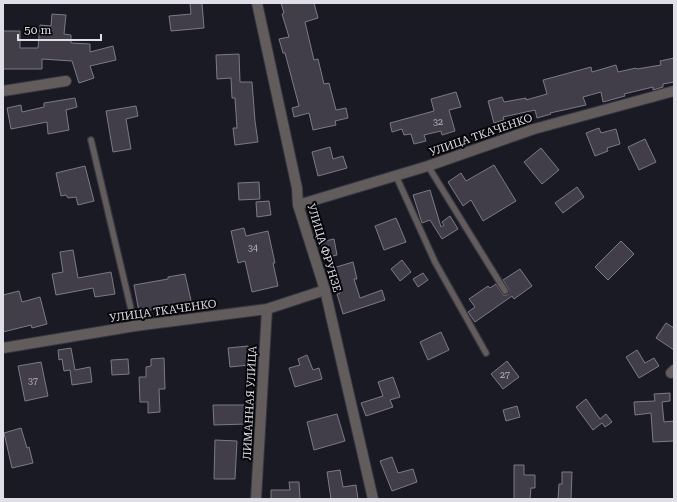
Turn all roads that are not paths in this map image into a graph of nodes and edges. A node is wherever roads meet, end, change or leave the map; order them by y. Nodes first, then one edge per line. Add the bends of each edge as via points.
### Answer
1 (257, 3) edge
2 (66, 81) dead end
3 (3, 91) edge
4 (674, 91) edge
5 (91, 140) dead end
6 (428, 166) junction
7 (396, 176) junction
8 (298, 205) junction
9 (325, 290) junction
10 (505, 291) dead end
11 (267, 309) junction
12 (135, 326) junction
13 (3, 348) edge
14 (486, 353) dead end
15 (256, 499) edge
16 (373, 499) edge

1 - 8 street, УЛИЦА ФРУНЗЕ via 297,188
2 - 3 street
4 - 6 street, УЛИЦА ТКАЧЕНКО via 534,129
5 - 12 lane
6 - 7 street, УЛИЦА ТКАЧЕНКО
6 - 10 lane
7 - 8 street, УЛИЦА ТКАЧЕНКО
7 - 14 lane via 435,262
8 - 9 street, УЛИЦА ФРУНЗЕ
9 - 11 street, УЛИЦА ТКАЧЕНКО
9 - 16 street, УЛИЦА ФРУНЗЕ
11 - 12 street, УЛИЦА ТКАЧЕНКО
11 - 15 street, ЛИМАННАЯ УЛИЦА
12 - 13 street, УЛИЦА ТКАЧЕНКО

